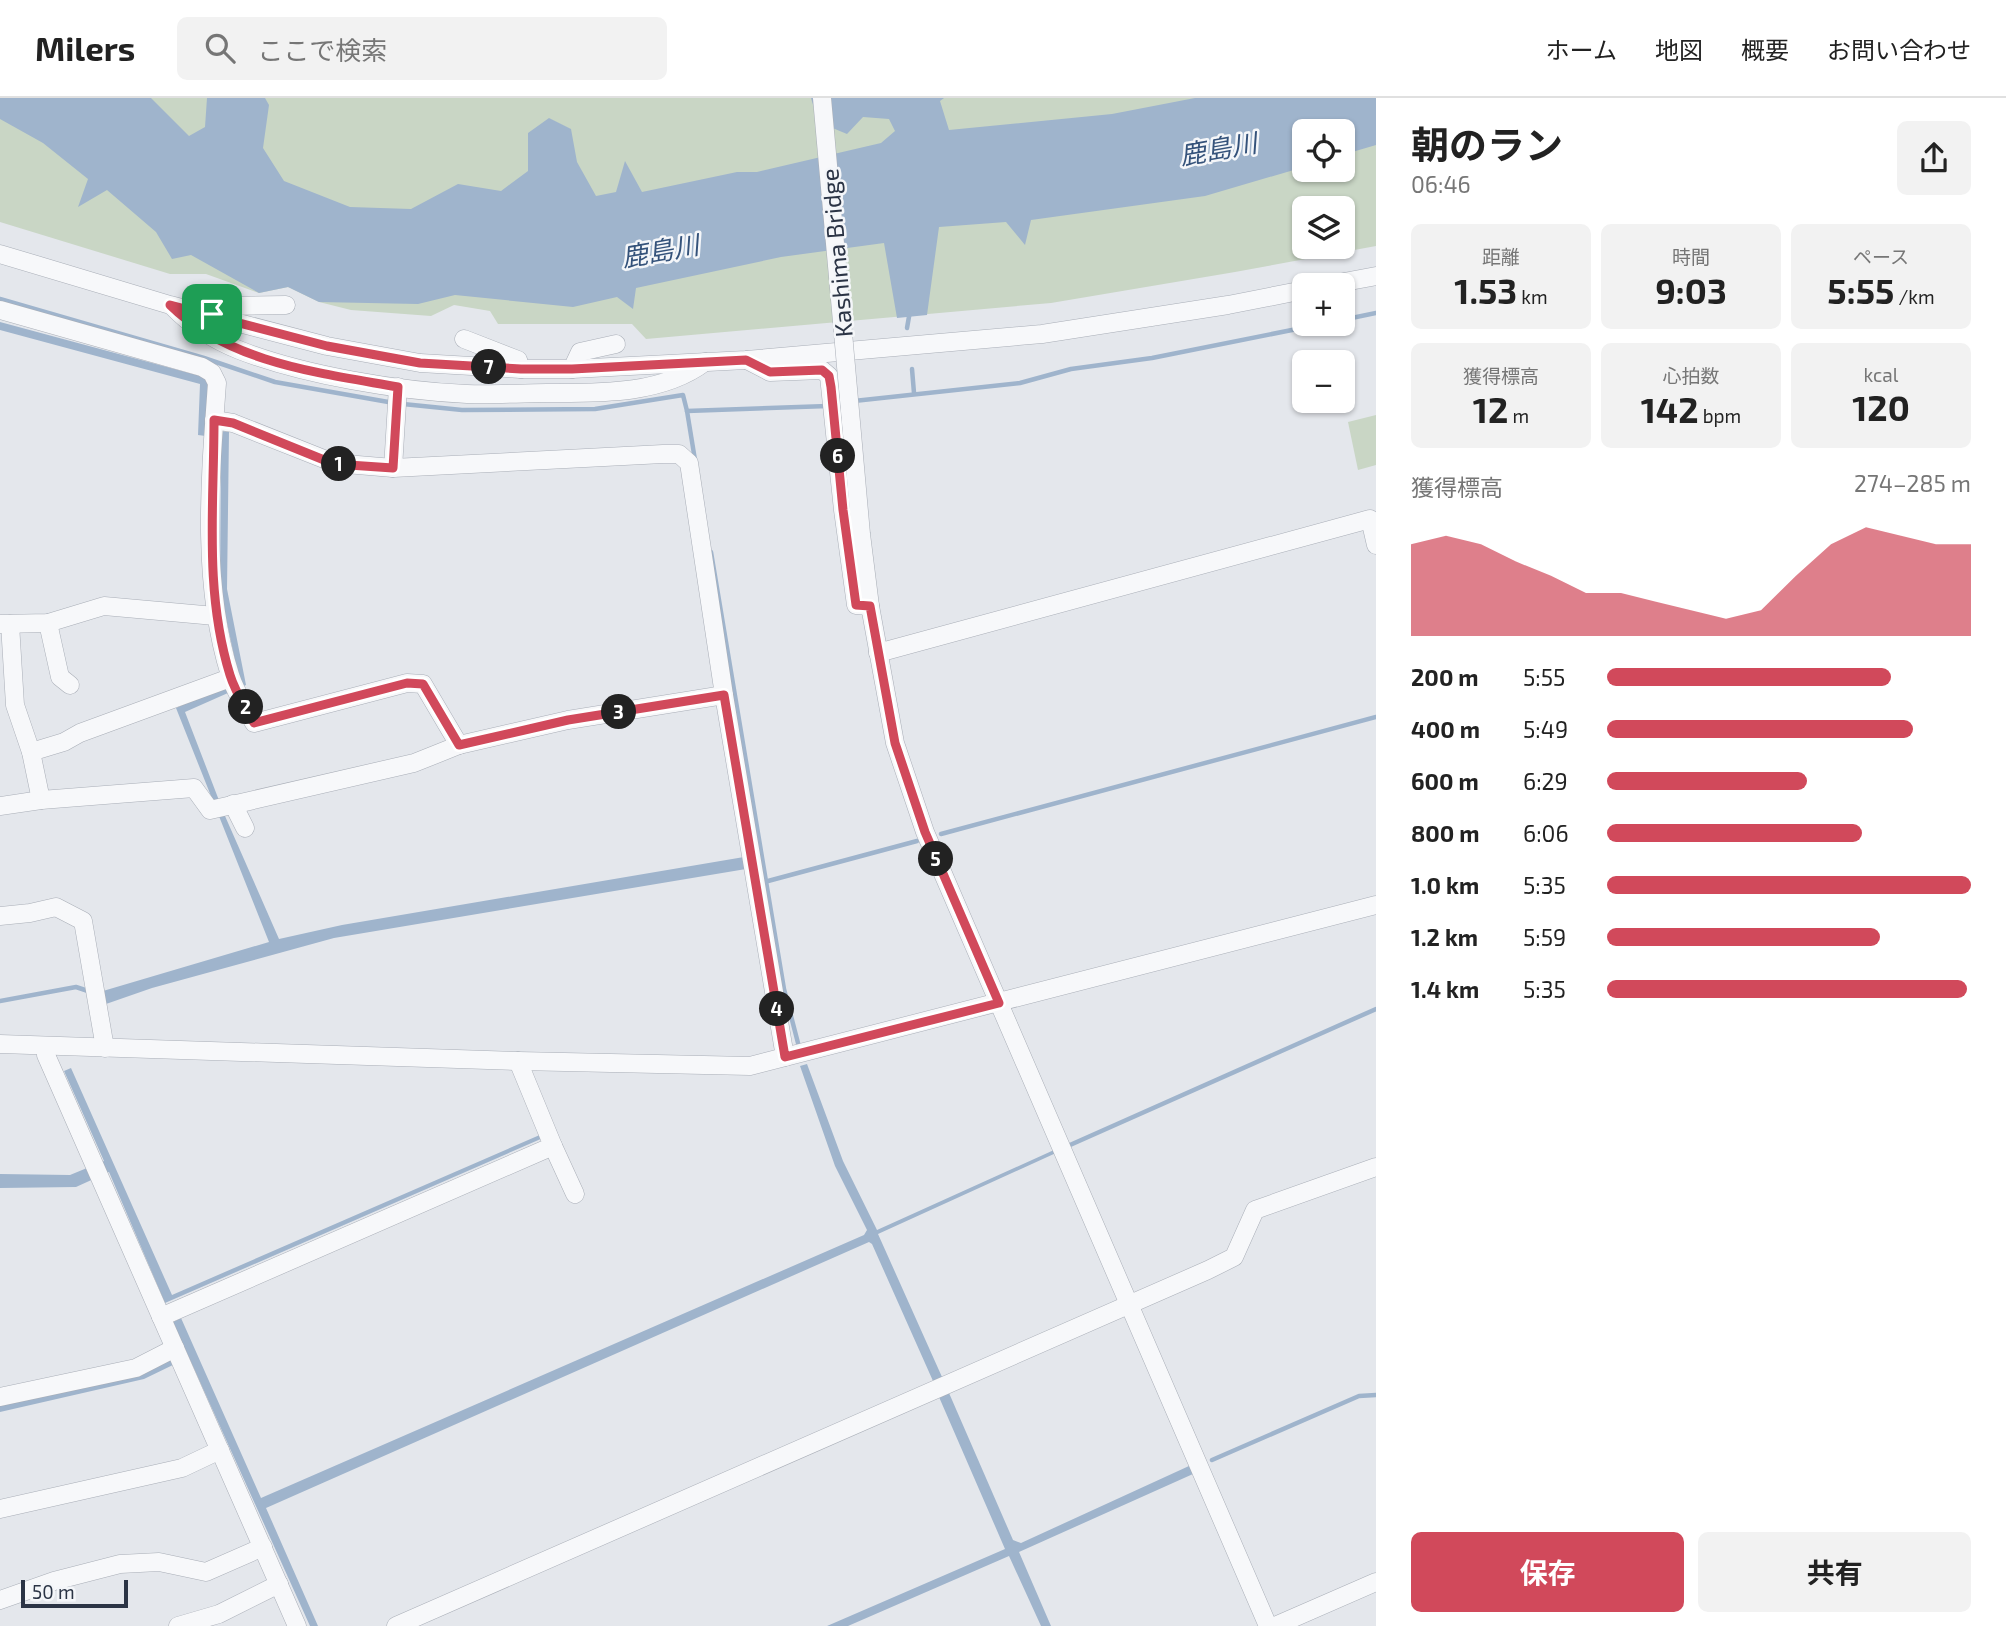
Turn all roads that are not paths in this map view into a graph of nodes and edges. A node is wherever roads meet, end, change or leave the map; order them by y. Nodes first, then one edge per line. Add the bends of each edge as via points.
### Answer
1 (821, 98) edge
2 (0, 254) edge
3 (1376, 276) edge
4 (1355, 280) edge
5 (1292, 292) edge
6 (170, 305) junction
7 (286, 305) dead end
8 (0, 310) edge
9 (212, 314) junction
10 (464, 339) dead end
11 (616, 344) dead end
12 (746, 360) junction
13 (705, 362) junction
14 (521, 369) junction
15 (572, 369) junction
16 (398, 398) junction
17 (214, 429) junction
18 (393, 468) junction
19 (1376, 545) edge
20 (870, 606) junction
21 (215, 616) junction
22 (48, 623) junction
23 (5, 624) edge
24 (878, 653) junction
25 (70, 685) dead end
26 (234, 685) junction
27 (724, 695) junction
28 (459, 745) junction
29 (31, 752) junction
30 (41, 800) junction
31 (0, 806) edge
32 (223, 807) junction
33 (245, 828) dead end
34 (1376, 905) edge
35 (0, 916) edge
36 (999, 1003) junction
37 (0, 1044) edge
38 (47, 1046) junction
39 (105, 1048) junction
40 (785, 1057) junction
41 (518, 1061) junction
42 (553, 1146) junction
43 (1376, 1167) edge
44 (575, 1194) dead end
45 (1130, 1305) junction
46 (162, 1317) junction
47 (175, 1348) junction
48 (0, 1397) edge
49 (220, 1450) junction
50 (0, 1509) edge
51 (263, 1547) junction
52 (1376, 1582) edge
53 (279, 1584) junction
54 (0, 1600) edge
55 (178, 1626) edge
56 (297, 1626) edge
57 (396, 1626) edge
58 (1268, 1626) edge
59 (1275, 1626) edge

1 - 20 street, Kashima Bridge, bridge
2 - 6 street
3 - 4 street
5 - 12 street via 1042,334
6 - 9 street
6 - 16 street via 237,349
7 - 9 street via 227,306
8 - 17 street via 202,367 217,383
9 - 14 street via 340,349 420,363
10 - 14 street via 518,360
11 - 15 street via 580,352
12 - 13 street
12 - 20 street via 770,372 822,370 829,376 856,605
13 - 15 street
13 - 16 street via 689,374 606,393
14 - 15 street
16 - 18 street
17 - 18 street via 233,423 334,464
17 - 21 street via 211,552
18 - 27 street via 680,454 689,463
19 - 24 street via 1370,519
20 - 24 street, Kashima Bridge
21 - 22 street via 104,606
21 - 26 street
22 - 23 street
22 - 25 street via 60,677
23 - 29 street via 15,705
24 - 36 street, Kashima Bridge via 895,743 925,832
26 - 28 street via 254,723 407,683 423,684
26 - 29 street
27 - 28 street via 568,720
27 - 40 street
28 - 32 street via 414,763
29 - 30 street
30 - 31 street
30 - 32 street via 194,788
32 - 33 street
34 - 36 street
35 - 39 street via 56,907 83,921
36 - 40 street
36 - 45 street, Kashima Bridge
37 - 38 street
38 - 39 street
38 - 46 street via 46,1055
39 - 41 street
40 - 41 street via 751,1066
41 - 42 street
42 - 44 street
42 - 46 street
43 - 45 street via 1255,1210 1234,1257
45 - 57 street
45 - 58 street, Kashima Bridge
46 - 47 street
47 - 48 street via 136,1368
47 - 49 street
49 - 50 street via 182,1468
49 - 51 street
51 - 53 street
51 - 54 street via 206,1573 159,1562 120,1564
52 - 59 street
53 - 55 street via 219,1614
53 - 56 street

